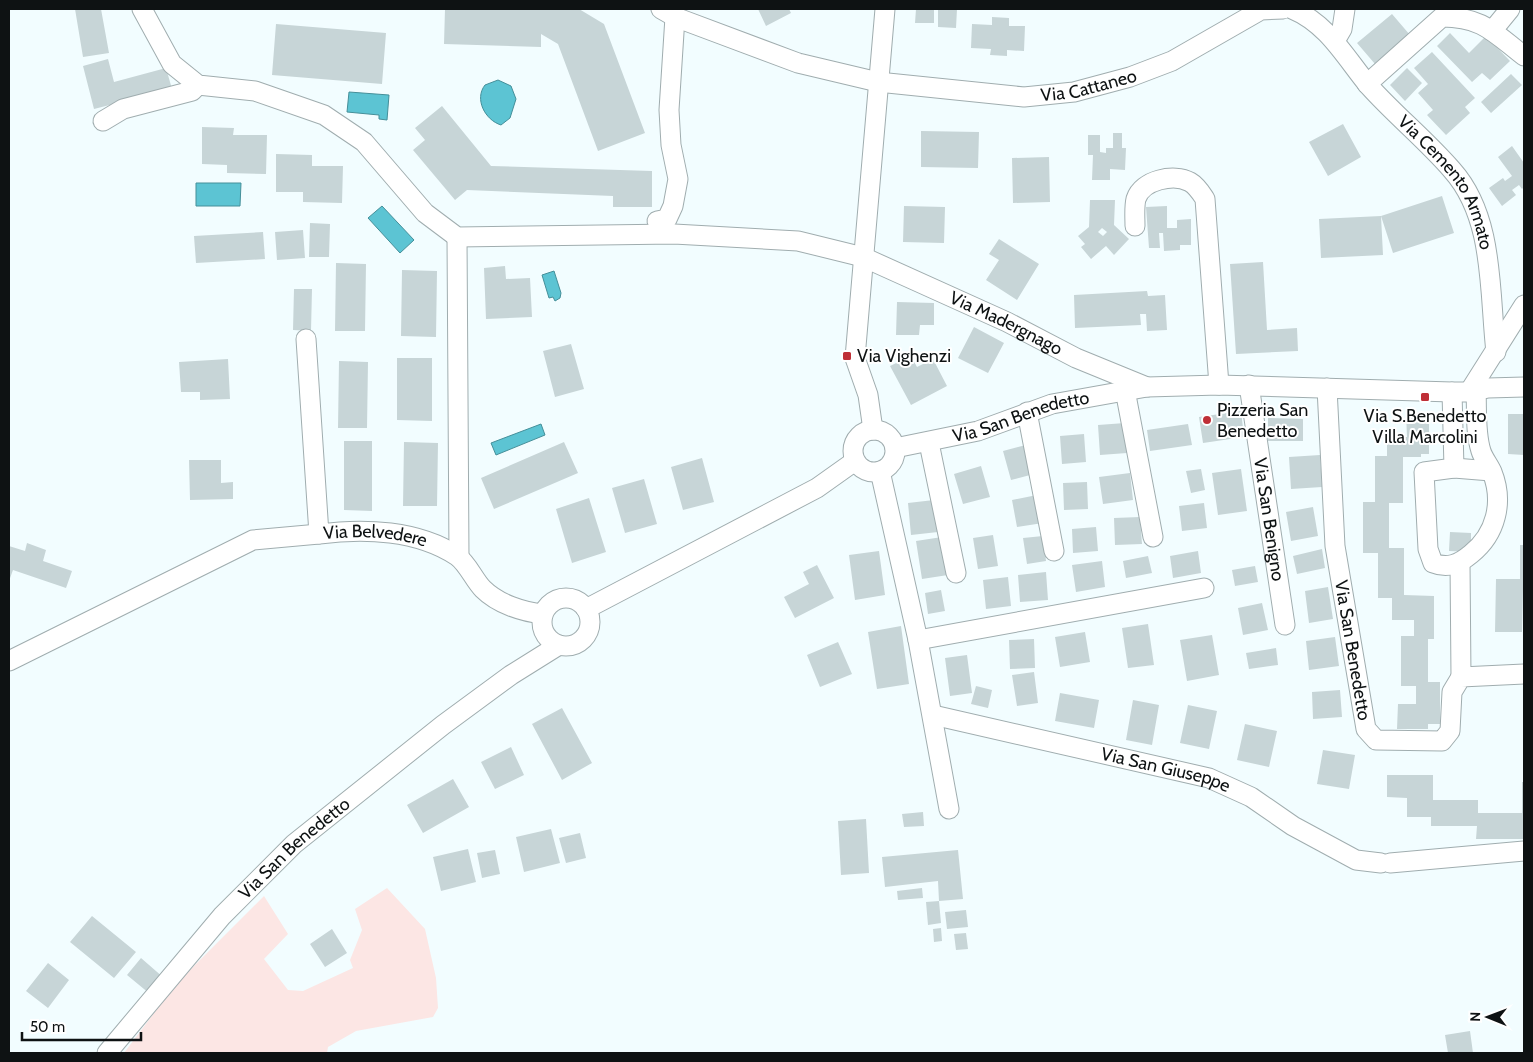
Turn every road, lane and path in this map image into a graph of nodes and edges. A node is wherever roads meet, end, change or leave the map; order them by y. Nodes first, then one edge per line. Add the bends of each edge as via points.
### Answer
1 (142, 9) edge
2 (885, 9) edge
3 (1283, 9) edge
4 (1292, 9) edge
5 (1345, 9) edge
6 (1510, 9) edge
7 (668, 13) edge
8 (1492, 31) junction
9 (1335, 41) junction
10 (1524, 56) edge
11 (878, 82) junction
12 (1368, 84) junction
13 (198, 85) junction
14 (103, 121) dead end
15 (656, 221) dead end
16 (1135, 226) dead end
17 (457, 237) junction
18 (864, 258) junction
19 (1524, 305) edge
20 (306, 339) dead end
21 (1496, 352) junction
22 (1219, 384) junction
23 (1249, 385) junction
24 (1147, 387) junction
25 (1524, 387) edge
26 (1327, 388) junction
27 (1125, 390) junction
28 (1471, 390) junction
29 (1027, 412) junction
30 (873, 430) junction
31 (929, 443) junction
32 (895, 448) junction
33 (855, 461) junction
34 (1454, 468) junction
35 (1491, 471) junction
36 (880, 472) junction
37 (319, 534) junction
38 (1153, 537) dead end
39 (1054, 551) dead end
40 (459, 557) junction
41 (1460, 563) junction
42 (956, 573) dead end
43 (1204, 588) dead end
44 (586, 609) junction
45 (543, 623) junction
46 (1285, 625) dead end
47 (918, 640) junction
48 (559, 645) junction
49 (9, 661) edge
50 (1524, 674) edge
51 (511, 675) junction
52 (1461, 677) junction
53 (933, 715) junction
54 (949, 810) dead end
55 (1524, 851) edge
56 (107, 1053) edge

1 - 13 street via 172,64
2 - 11 street
3 - 11 street, Via Cattaneo via 1261,10 1172,61 1130,77 1074,92 1024,97
4 - 9 street via 1309,16
5 - 9 street via 1342,29
6 - 8 street
7 - 11 street, Via Cattaneo via 798,63
7 - 15 street via 671,145 678,178 667,219
8 - 10 street
8 - 12 street via 1481,22 1442,17
9 - 12 street, Via Cemento Armato
11 - 18 street
12 - 21 street, Via Cemento Armato via 1453,170 1470,196 1485,250
13 - 14 street via 192,91 123,109
13 - 17 street via 255,91 324,115 364,142 425,213
16 - 22 street via 1136,199 1141,191 1159,179 1189,181 1205,199
17 - 18 street, Via Madergnago via 692,235 798,241
17 - 40 street
18 - 24 street, Via Madergnago via 1007,322 1076,358
18 - 30 street via 855,358 868,395
19 - 21 street
20 - 37 street, Via Belvedere
21 - 28 street
22 - 23 street, Via San Benedetto
22 - 24 street, Via San Benedetto
23 - 26 street, Via San Benedetto
23 - 46 street, Via San Benigno
24 - 27 street, Via San Benedetto
25 - 28 street, Via San Benedetto
26 - 28 street, Via San Benedetto
26 - 52 street, Via San Benedetto via 1335,546 1366,729 1376,740 1442,741 1450,731 1452,692
27 - 29 street, Via San Benedetto
27 - 38 street
28 - 34 street
28 - 35 street via 1481,453
29 - 31 street, Via San Benedetto via 978,431
29 - 39 street
30 - 32 street via 885,433
30 - 33 street via 858,437 854,445
31 - 32 street, Via San Benedetto
31 - 42 street
32 - 36 street via 889,466
33 - 36 street via 864,470
33 - 44 street via 817,488
34 - 35 street
34 - 41 street via 1424,472 1428,549 1433,563 1440,566
35 - 41 street via 1497,487 1498,508 1492,528 1483,544
36 - 47 street
37 - 40 street, Via Belvedere via 394,532 440,546
37 - 49 street via 253,540
40 - 45 street, Via Belvedere via 484,590 505,603 530,612
41 - 52 street
43 - 47 street
44 - 45 street, Via San Benedetto via 574,599 559,598 552,602
44 - 48 street, Via San Benedetto via 590,620 588,631 571,646
45 - 48 street via 550,640
45 - 51 street, Via San Benedetto
47 - 53 street
48 - 51 street, Via San Benedetto
50 - 52 street
51 - 56 street, Via San Benedetto via 294,844 222,916
53 - 54 street
53 - 55 street, Via San Giuseppe via 1209,778 1251,797 1293,826 1356,860 1386,863

